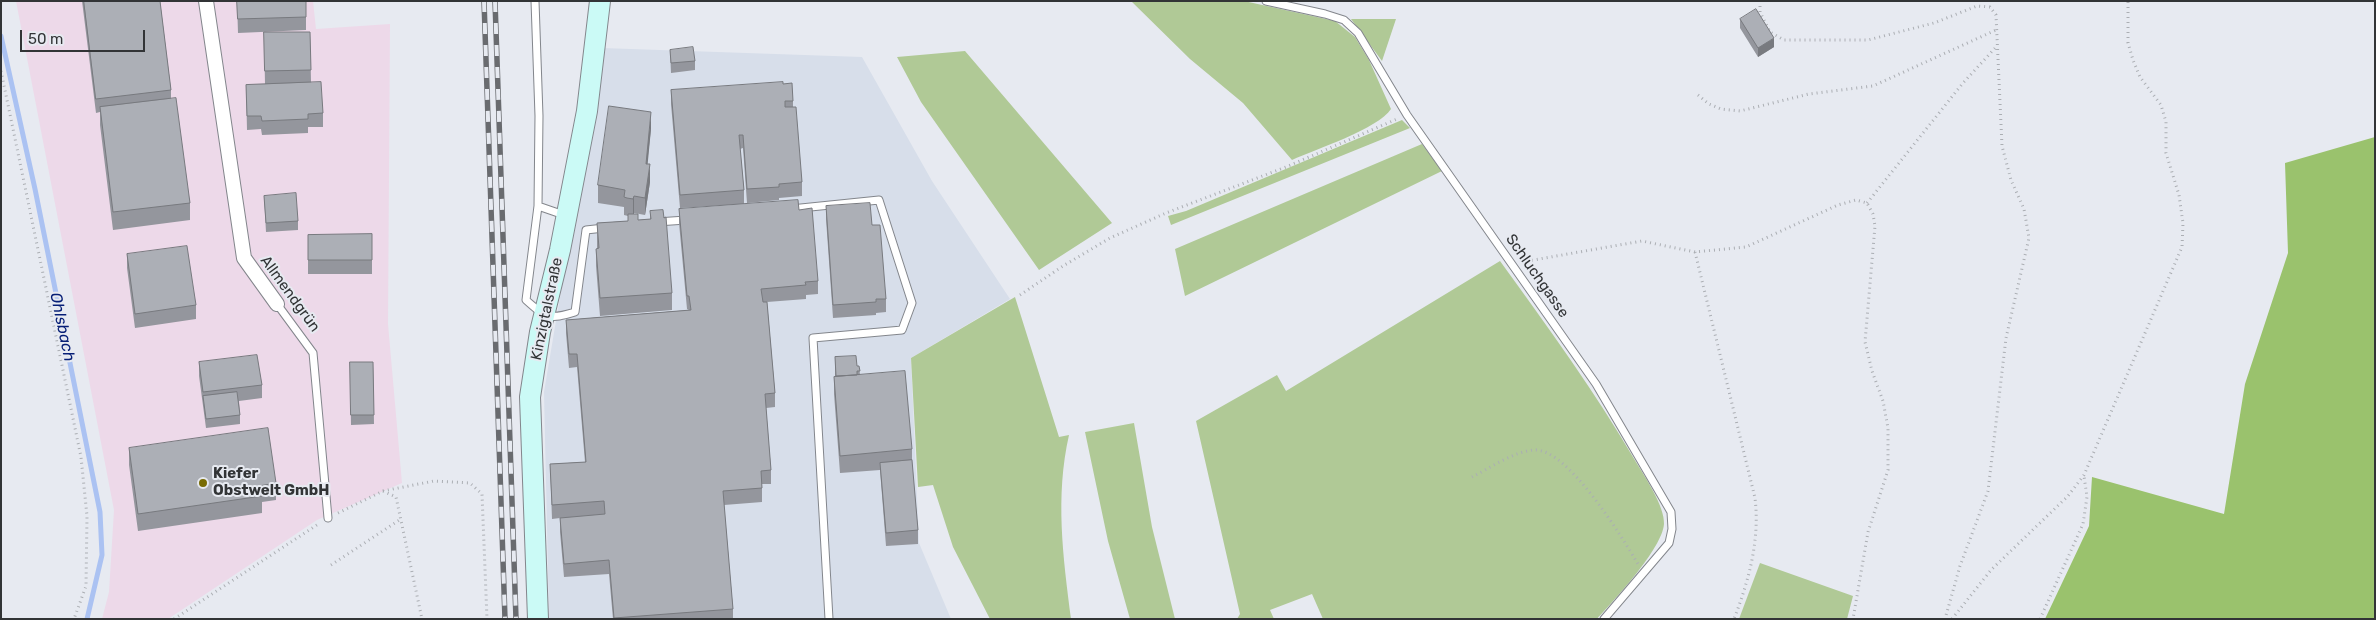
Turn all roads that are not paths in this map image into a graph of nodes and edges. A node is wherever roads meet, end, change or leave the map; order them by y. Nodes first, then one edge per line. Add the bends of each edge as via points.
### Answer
1 (206, 1) edge
2 (535, 1) edge
3 (600, 1) edge
4 (1266, 1) edge
5 (538, 206) junction
6 (781, 210) edge
7 (566, 216) junction
8 (693, 219) edge
9 (645, 224) edge
10 (616, 227) edge
11 (277, 304) joint
12 (544, 316) junction
13 (328, 518) road end
14 (538, 619) edge
15 (829, 619) edge
16 (1604, 619) edge

1 - 11 street, Allmendgrün via 244,258
2 - 5 lane
3 - 7 main road, Kinzigtalstraße via 587,111
4 - 16 lane, Schluchgasse via 1344,20 1358,33 1407,115 1596,384 1671,512 1669,543
5 - 7 lane
5 - 12 lane via 526,300
6 - 15 lane via 878,200 912,303 902,330 813,338
7 - 12 main road, Kinzigtalstraße
8 - 9 lane
10 - 12 lane via 586,230 574,312 556,318
11 - 13 lane, Allmendgrün via 313,352
12 - 14 main road, Kinzigtalstraße via 530,398

